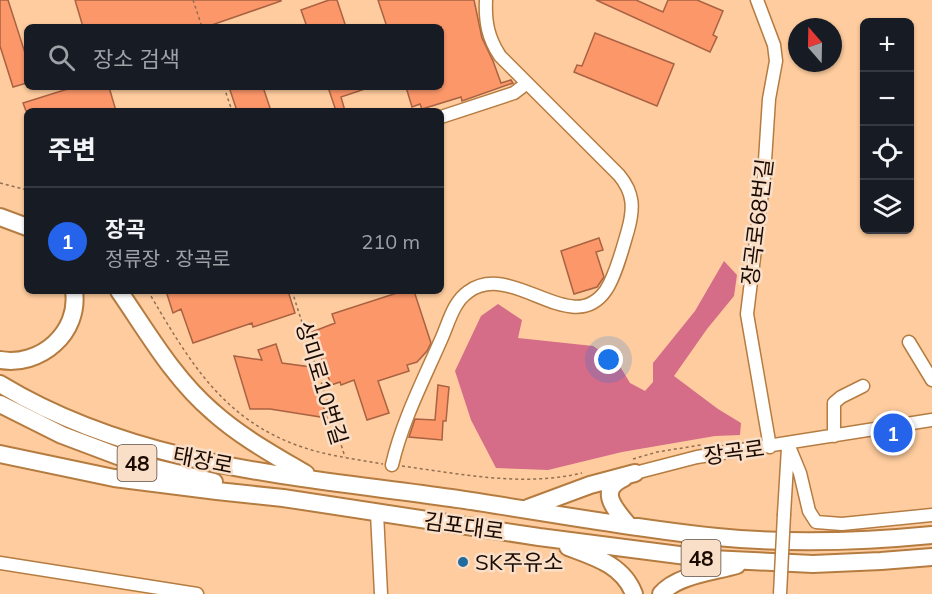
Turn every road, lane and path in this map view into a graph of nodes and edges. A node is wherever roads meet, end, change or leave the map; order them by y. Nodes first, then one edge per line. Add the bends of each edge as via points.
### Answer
1 (193, 0) edge
2 (486, 0) edge
3 (757, 0) edge
4 (201, 24) edge
5 (527, 83) junction
6 (225, 90) edge
7 (231, 108) edge
8 (444, 116) edge
9 (0, 183) edge
10 (24, 189) edge
11 (0, 206) edge
12 (24, 213) edge
13 (0, 217) edge
14 (24, 226) edge
15 (74, 294) edge
16 (121, 294) edge
17 (150, 294) edge
18 (293, 294) edge
19 (909, 342) dead end
20 (0, 360) edge
21 (932, 380) edge
22 (0, 384) edge
23 (863, 386) dead end
24 (0, 404) edge
25 (932, 420) edge
26 (834, 436) junction
27 (703, 444) dead end
28 (788, 444) junction
29 (770, 447) junction
30 (0, 454) edge
31 (345, 458) junction
32 (392, 465) junction
33 (633, 466) junction
34 (587, 472) dead end
35 (311, 478) junction
36 (282, 498) junction
37 (526, 509) junction
38 (377, 513) junction
39 (932, 515) edge
40 (629, 526) junction
41 (932, 535) edge
42 (539, 537) junction
43 (932, 557) edge
44 (749, 562) junction
45 (0, 563) edge
46 (197, 594) edge
47 (381, 594) edge
48 (634, 594) edge
49 (661, 594) edge
50 (780, 594) edge

1 - 4 path
2 - 5 street via 487,28 493,46
3 - 29 street, 장곡로68번길 via 776,61 747,314
5 - 8 street via 514,93
5 - 32 street via 625,182 633,204 628,230 607,289 594,301 564,306 504,283 481,284 465,294 453,311 407,416
6 - 7 path
9 - 10 path
11 - 12 main road
13 - 14 main road
15 - 20 main road via 73,316 51,348 27,360
16 - 35 main road, 김포대로 via 194,395 242,435
17 - 31 path, 상미로10번길 via 194,367 226,404 273,436
18 - 31 path, 상미로10번길
19 - 21 street
22 - 35 main road, 태장로 / 48 via 67,419 145,447
23 - 26 street via 834,403
24 - 36 main road, 태장로 / 48 via 62,435 139,464
25 - 26 street, 장곡로
26 - 28 street, 장곡로
27 - 33 path via 657,452
28 - 29 street, 장곡로
28 - 39 street via 816,522 842,524
28 - 50 street, bridge
29 - 33 street, 장곡로
30 - 36 main road, 김포대로 via 114,478
31 - 32 path
32 - 34 path via 520,480
33 - 37 main road
33 - 40 main road via 609,492 613,506
35 - 37 main road, 김포대로 / 48
36 - 38 main road, 김포대로 / 48
37 - 40 main road, 김포대로 / 48
38 - 42 main road, 김포대로 / 48
38 - 47 street
40 - 41 main road, 김포대로 / 48 via 764,540 875,540
42 - 44 main road, 김포대로 / 48
42 - 48 main road via 604,561 617,569
43 - 44 main road, 김포대로 / 48 via 813,564
44 - 49 main road via 689,577 667,586
45 - 46 street

